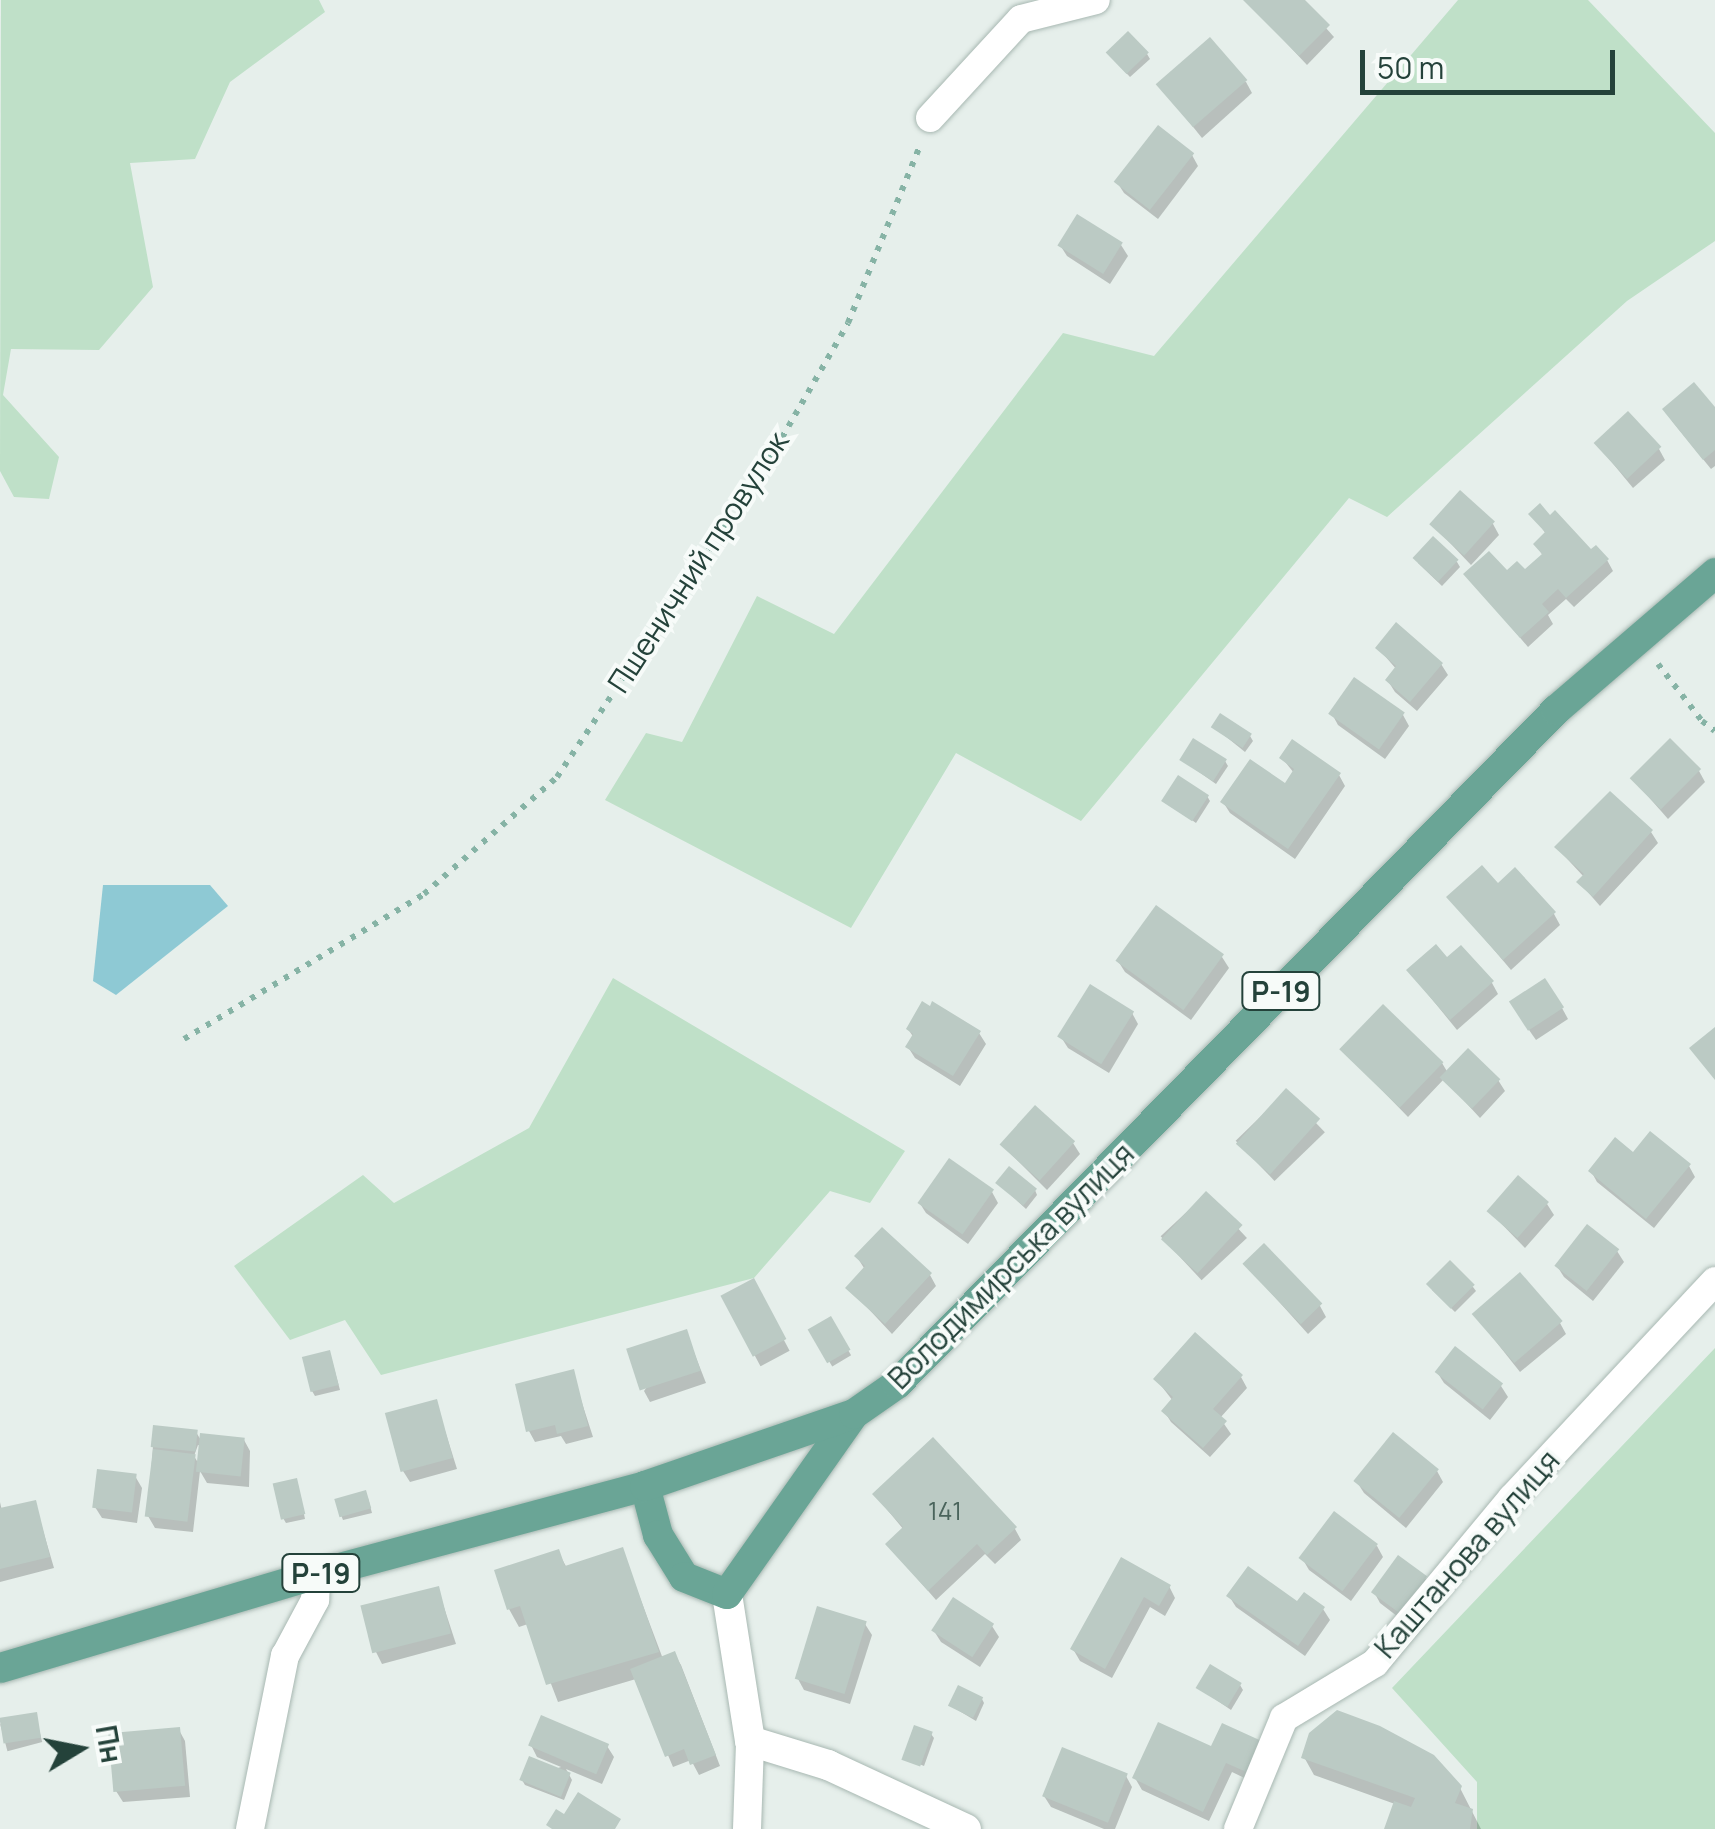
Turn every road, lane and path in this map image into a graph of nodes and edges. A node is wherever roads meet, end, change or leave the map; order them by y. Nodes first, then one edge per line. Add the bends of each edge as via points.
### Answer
1 (1096, 0) edge
2 (930, 118) joint
3 (1715, 574) edge
4 (1652, 656) dead end
5 (1715, 731) edge
6 (184, 1039) dead end
7 (1715, 1281) edge
8 (854, 1414) junction
9 (645, 1486) junction
10 (317, 1574) junction
11 (727, 1594) junction
12 (0, 1668) edge
13 (750, 1742) junction
14 (250, 1829) edge
15 (747, 1829) edge
16 (966, 1829) edge
17 (1238, 1829) edge

1 - 2 street via 1021,19
2 - 6 path, Пшеничний провулок via 848,323 769,460 557,777 424,894
3 - 8 main road, Володимирська вулиця / Р-19 via 1556,710 897,1384
4 - 5 path
7 - 17 street, Каштанова вулиця via 1512,1498 1374,1663 1284,1718
8 - 9 main road, Володимирська вулиця / Р-19
8 - 11 main road
9 - 10 main road, Володимирська вулиця / Р-19
9 - 11 main road via 658,1535 684,1577
10 - 12 main road, Володимирська вулиця / Р-19
10 - 14 street via 315,1600 285,1656
11 - 13 street
13 - 15 street
13 - 16 street via 828,1764

